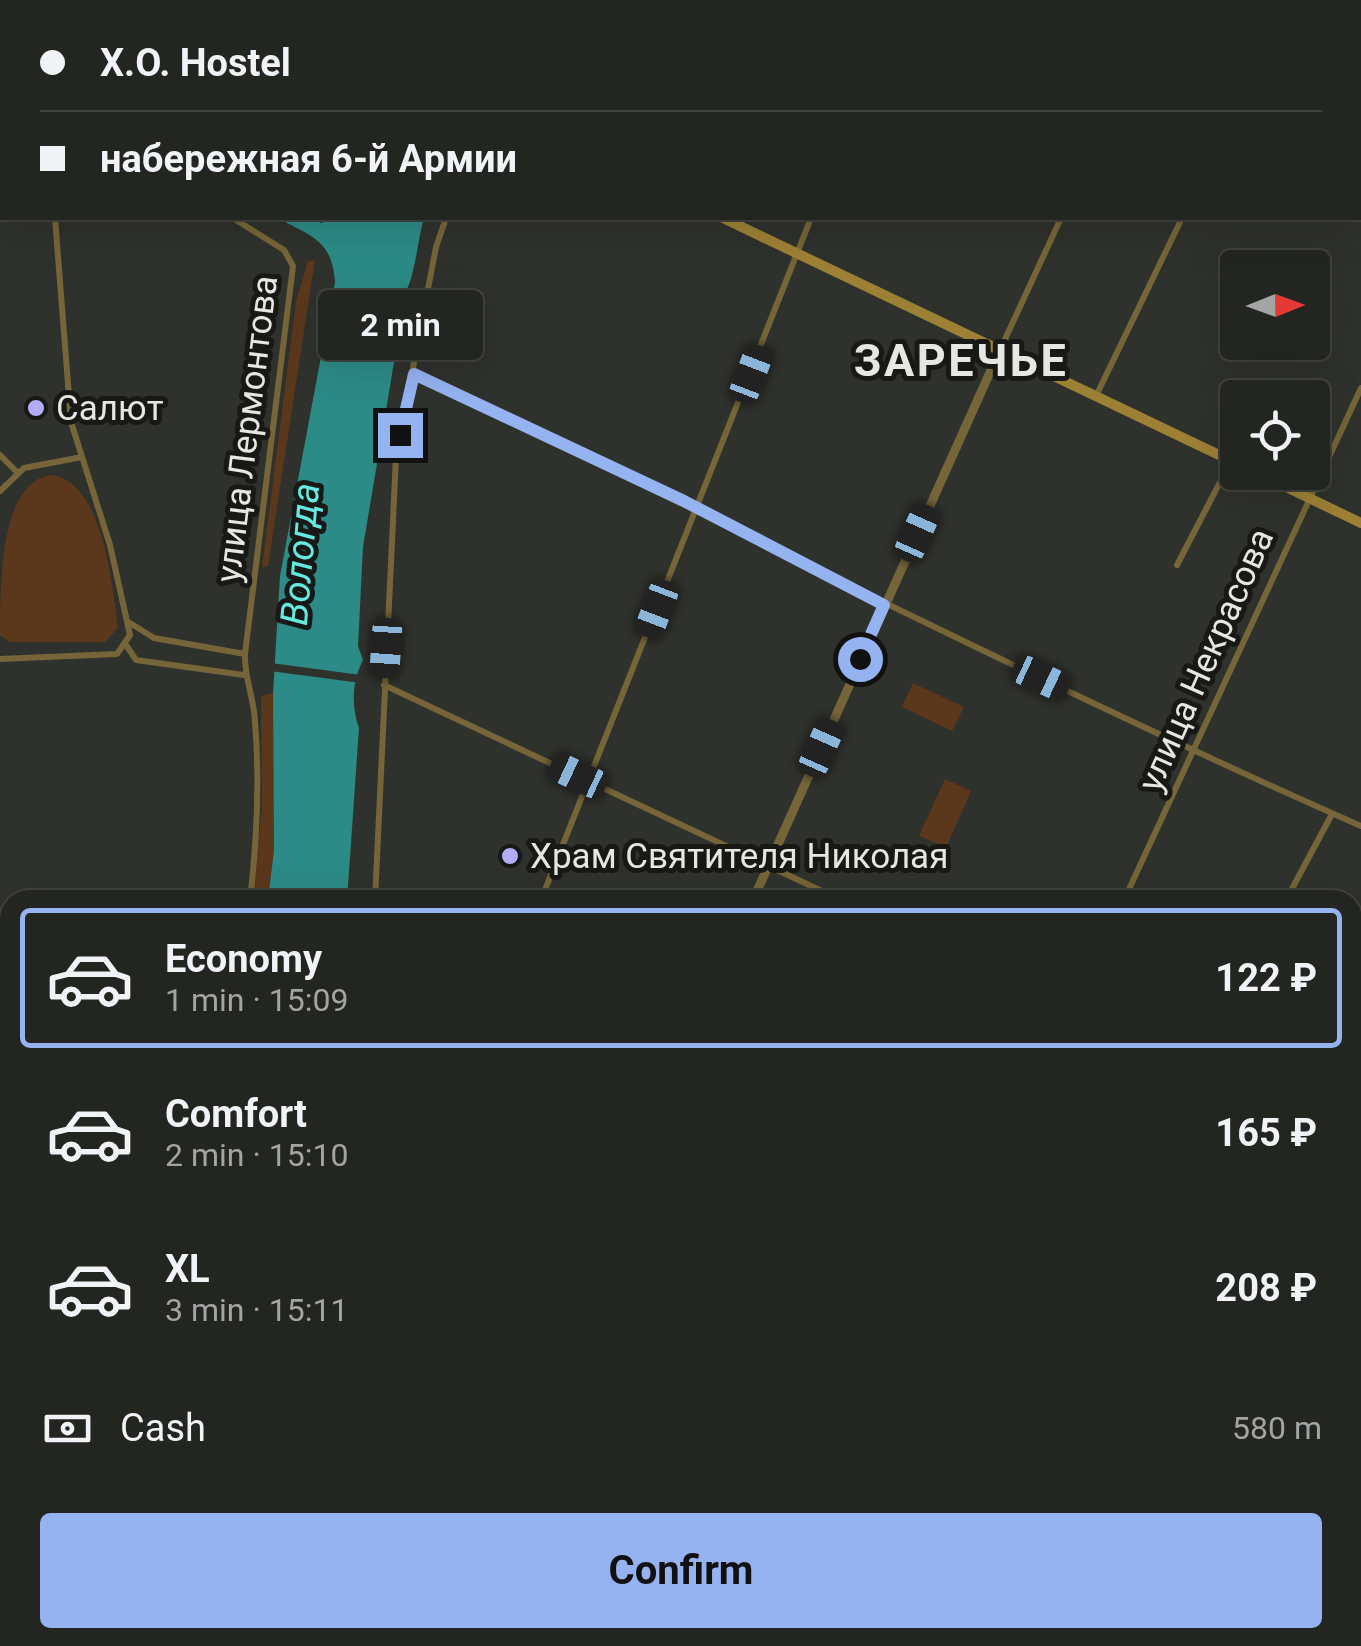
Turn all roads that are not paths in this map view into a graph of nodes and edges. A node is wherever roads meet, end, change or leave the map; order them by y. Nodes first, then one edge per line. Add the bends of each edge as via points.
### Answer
1 (54, 220) edge
2 (236, 220) edge
3 (445, 220) edge
4 (727, 220) edge
5 (810, 220) edge
6 (1059, 220) edge
7 (1181, 220) edge
8 (798, 252) junction
9 (1000, 350) junction
10 (414, 374) junction
11 (1361, 388) edge
12 (1096, 396) junction
13 (0, 454) edge
14 (1220, 455) edge
15 (82, 458) junction
16 (18, 472) junction
17 (1220, 487) edge
18 (1292, 490) edge
19 (0, 491) edge
20 (1308, 498) junction
21 (696, 508) junction
22 (1361, 522) edge
23 (1176, 565) dead end
24 (884, 605) junction
25 (130, 624) junction
26 (126, 644) junction
27 (245, 654) junction
28 (0, 659) edge
29 (244, 676) junction
30 (384, 685) junction
31 (1194, 749) junction
32 (589, 782) junction
33 (1332, 814) junction
34 (1361, 826) edge
35 (768, 867) junction
36 (251, 890) edge
37 (374, 890) edge
38 (544, 890) edge
39 (758, 890) edge
40 (819, 890) edge
41 (1129, 890) edge
42 (1291, 890) edge

1 - 15 street via 68,401
2 - 27 street, улица Лермонтова via 288,253 293,266
3 - 10 street
4 - 8 main road
5 - 8 street
6 - 9 street
7 - 12 street
8 - 9 main road
8 - 21 street
9 - 12 main road
9 - 24 street
10 - 21 street
10 - 30 street via 396,457
11 - 20 street, улица Некрасова
12 - 14 main road
13 - 16 street
15 - 16 street
15 - 25 street
16 - 19 street
17 - 23 street
18 - 20 main road
20 - 22 main road
20 - 31 street, улица Некрасова
21 - 24 street
21 - 32 street
24 - 31 street
24 - 35 street
25 - 26 street
25 - 27 street via 154,638
26 - 28 street via 117,654
26 - 29 street via 136,660
27 - 29 street, улица Лермонтова
29 - 36 street, улица Лермонтова via 254,705 259,808
30 - 32 street
30 - 37 street
31 - 33 street
31 - 41 street, улица Некрасова
32 - 35 street
32 - 38 street
33 - 34 street
33 - 42 street
35 - 39 street
35 - 40 street

